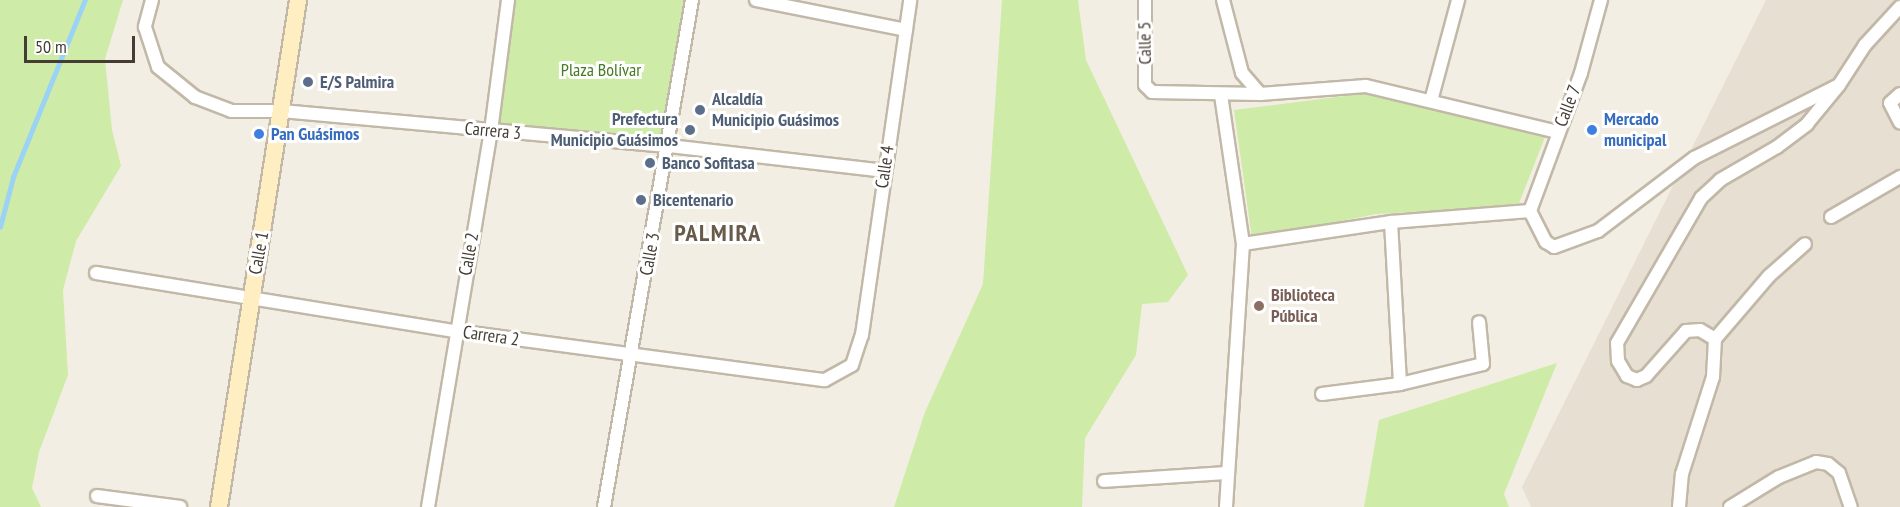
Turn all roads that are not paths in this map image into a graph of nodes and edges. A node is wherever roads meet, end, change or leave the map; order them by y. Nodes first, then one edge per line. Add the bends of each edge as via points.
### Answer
1 (152, 0) edge
2 (298, 0) edge
3 (508, 0) edge
4 (692, 0) edge
5 (756, 0) edge
6 (910, 0) edge
7 (1145, 0) edge
8 (1223, 0) edge
9 (1458, 0) edge
10 (1600, 0) edge
11 (1900, 7) edge
12 (906, 30) junction
13 (1839, 86) junction
14 (1260, 94) junction
15 (1900, 94) edge
16 (1221, 95) junction
17 (1431, 100) junction
18 (282, 111) junction
19 (1900, 123) edge
20 (491, 131) junction
21 (1558, 132) junction
22 (669, 146) junction
23 (884, 171) junction
24 (1900, 177) edge
25 (1530, 211) junction
26 (1831, 218) dead end
27 (1391, 222) junction
28 (1243, 244) junction
29 (1805, 244) dead end
30 (96, 273) dead end
31 (251, 298) junction
32 (1479, 322) dead end
33 (456, 331) junction
34 (862, 335) joint
35 (1715, 339) junction
36 (632, 357) junction
37 (1400, 384) junction
38 (1322, 394) dead end
39 (1228, 472) junction
40 (1104, 481) dead end
41 (97, 496) dead end
42 (180, 507) edge
43 (219, 507) edge
44 (428, 507) edge
45 (604, 507) edge
46 (1226, 507) edge
47 (1679, 507) edge
48 (1730, 507) edge
49 (1851, 507) edge

1 - 18 street, Carrera 3 via 145,27 159,67 195,97 231,111
2 - 18 street, Calle 1
3 - 20 street, Calle 2
4 - 22 street, Calle 3
5 - 12 street
6 - 12 street, Calle 4
7 - 16 street, Calle 5 via 1145,86 1152,92
8 - 14 street via 1242,73
9 - 17 street
10 - 21 street, Calle 7 via 1581,73
11 - 13 street via 1864,45
12 - 23 street, Calle 4
13 - 25 street via 1694,158 1598,231 1579,239 1554,247 1545,242
13 - 35 street via 1807,124 1777,147 1720,180 1701,198 1647,285 1615,352 1627,376 1637,380 1646,376 1686,331 1700,330
14 - 16 street
14 - 17 street via 1366,86
15 - 19 street via 1890,103
16 - 28 street
17 - 21 street
18 - 20 street, Carrera 3
18 - 31 street, Calle 1
20 - 22 street, Carrera 3
20 - 33 street, Calle 2
21 - 25 street, Calle 7
22 - 23 street, Carrera 3
22 - 36 street, Calle 3
23 - 34 street, Calle 4
24 - 26 street
25 - 27 street
27 - 28 street
27 - 37 street
28 - 39 street
29 - 35 street via 1770,276
30 - 31 street, Carrera 2
31 - 33 street, Carrera 2
31 - 43 street, Calle 1
32 - 37 street via 1483,364
33 - 36 street, Carrera 2
33 - 44 street, Calle 2
34 - 36 street, Carrera 2 via 852,365 825,380
35 - 47 street via 1713,377 1687,453
36 - 45 street, Calle 3
37 - 38 street
39 - 40 street
39 - 46 street
41 - 42 street
48 - 49 street via 1779,477 1816,462 1828,464 1839,473

